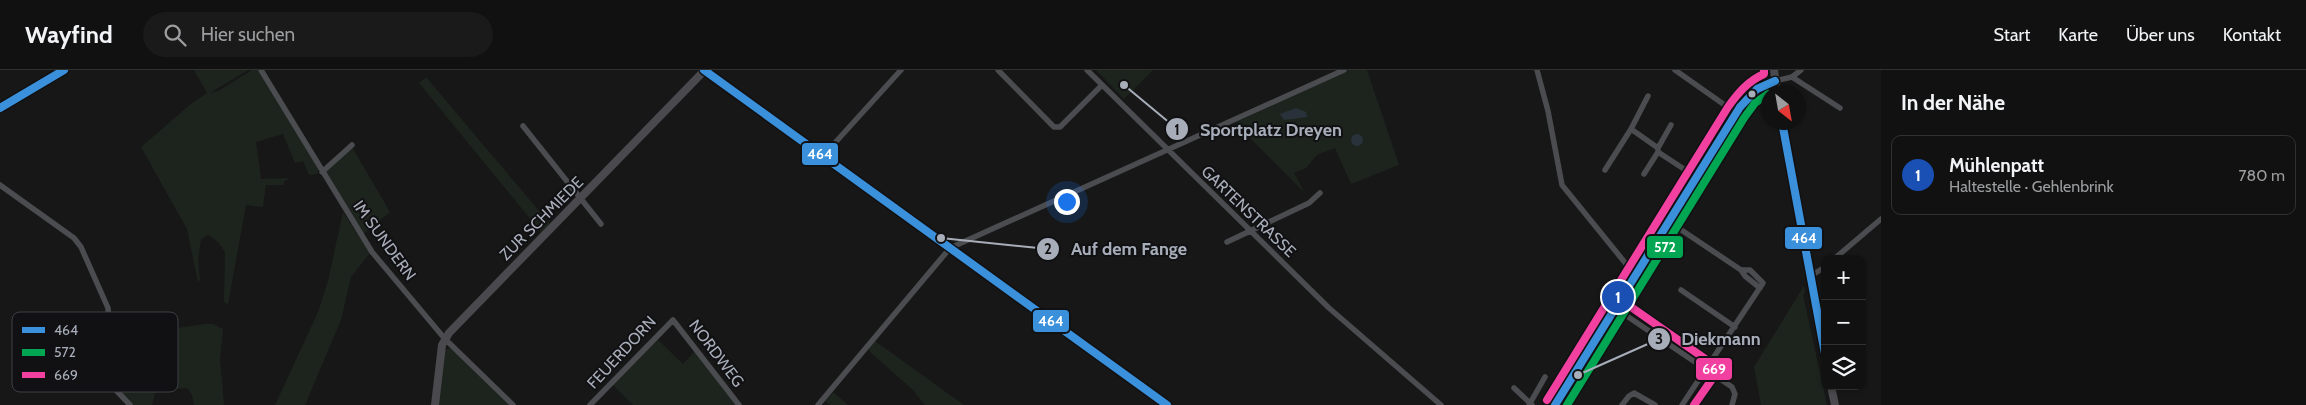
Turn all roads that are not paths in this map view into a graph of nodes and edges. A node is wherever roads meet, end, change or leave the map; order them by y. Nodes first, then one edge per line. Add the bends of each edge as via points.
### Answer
1 (64, 70) edge
2 (261, 70) edge
3 (704, 70) edge
4 (901, 70) edge
5 (998, 70) edge
6 (1087, 70) edge
7 (1344, 70) edge
8 (1537, 70) edge
9 (1675, 70) edge
10 (1774, 70) edge
11 (1800, 70) edge
12 (1792, 77) junction
13 (1775, 81) junction
14 (1102, 85) junction
15 (1776, 85) edge
16 (1648, 96) dead end
17 (1, 105) edge
18 (1840, 108) dead end
19 (1736, 113) junction
20 (523, 126) dead end
21 (1671, 126) dead end
22 (1631, 129) junction
23 (1783, 130) edge
24 (352, 145) dead end
25 (1166, 150) junction
26 (1658, 150) junction
27 (823, 156) junction
28 (1605, 170) dead end
29 (322, 172) junction
30 (1644, 174) dead end
31 (1696, 177) junction
32 (0, 185) edge
33 (1320, 194) dead end
34 (582, 196) junction
35 (1881, 219) edge
36 (1668, 221) junction
37 (601, 224) dead end
38 (1249, 230) junction
39 (1227, 242) dead end
40 (950, 248) junction
41 (1839, 255) edge
42 (1821, 270) edge
43 (1635, 275) junction
44 (1809, 277) junction
45 (1680, 290) dead end
46 (1615, 308) junction
47 (108, 312) edge
48 (672, 320) joint
49 (1735, 327) junction
50 (445, 339) junction
51 (1823, 345) edge
52 (1706, 370) junction
53 (1545, 377) dead end
54 (1514, 388) dead end
55 (1832, 390) edge
56 (118, 392) edge
57 (1165, 404) edge
58 (1530, 404) edge
59 (130, 405) edge
60 (436, 405) edge
61 (513, 405) edge
62 (590, 405) edge
63 (739, 405) edge
64 (818, 405) edge
65 (1441, 405) edge
66 (1555, 405) edge
67 (1622, 405) edge
68 (1655, 405) edge
69 (1682, 405) edge
70 (1732, 405) edge
71 (1835, 405) edge

1 - 17 street
2 - 29 street, IM SUNDERN
3 - 27 street
3 - 34 street, ZUR SCHMIEDE
4 - 27 street
5 - 14 street via 1054,127 1060,127
6 - 14 street, GARTENSTRASSE
7 - 25 street
8 - 43 street via 1562,185
9 - 19 street
10 - 13 street
11 - 12 street
12 - 13 street
12 - 18 street
13 - 15 street
13 - 19 street via 1758,86
14 - 25 street, GARTENSTRASSE
16 - 22 street
19 - 31 street
20 - 34 street
21 - 26 street
22 - 26 street
22 - 28 street
23 - 44 street
24 - 29 street
25 - 38 street, GARTENSTRASSE
25 - 40 street
26 - 30 street
26 - 31 street
27 - 40 street
29 - 50 street, IM SUNDERN via 372,252
31 - 36 street
32 - 47 street via 74,238 81,247
33 - 38 street via 1308,203
34 - 37 street
34 - 50 street, ZUR SCHMIEDE
35 - 41 street
36 - 43 street
36 - 49 street via 1741,270 1750,270 1763,280
38 - 39 street
38 - 65 street, GARTENSTRASSE via 1329,308
40 - 57 street
40 - 64 street
42 - 44 street
43 - 46 street
44 - 51 street
45 - 49 street
46 - 52 street
46 - 66 street
48 - 62 street, FEUERDORN
48 - 63 street, NORDWEG
49 - 52 street
50 - 60 street
50 - 61 street, IM SUNDERN
52 - 69 street
52 - 70 street via 1734,390
53 - 58 street
54 - 58 street
55 - 71 street
56 - 59 street
67 - 68 street via 1628,396 1636,393

